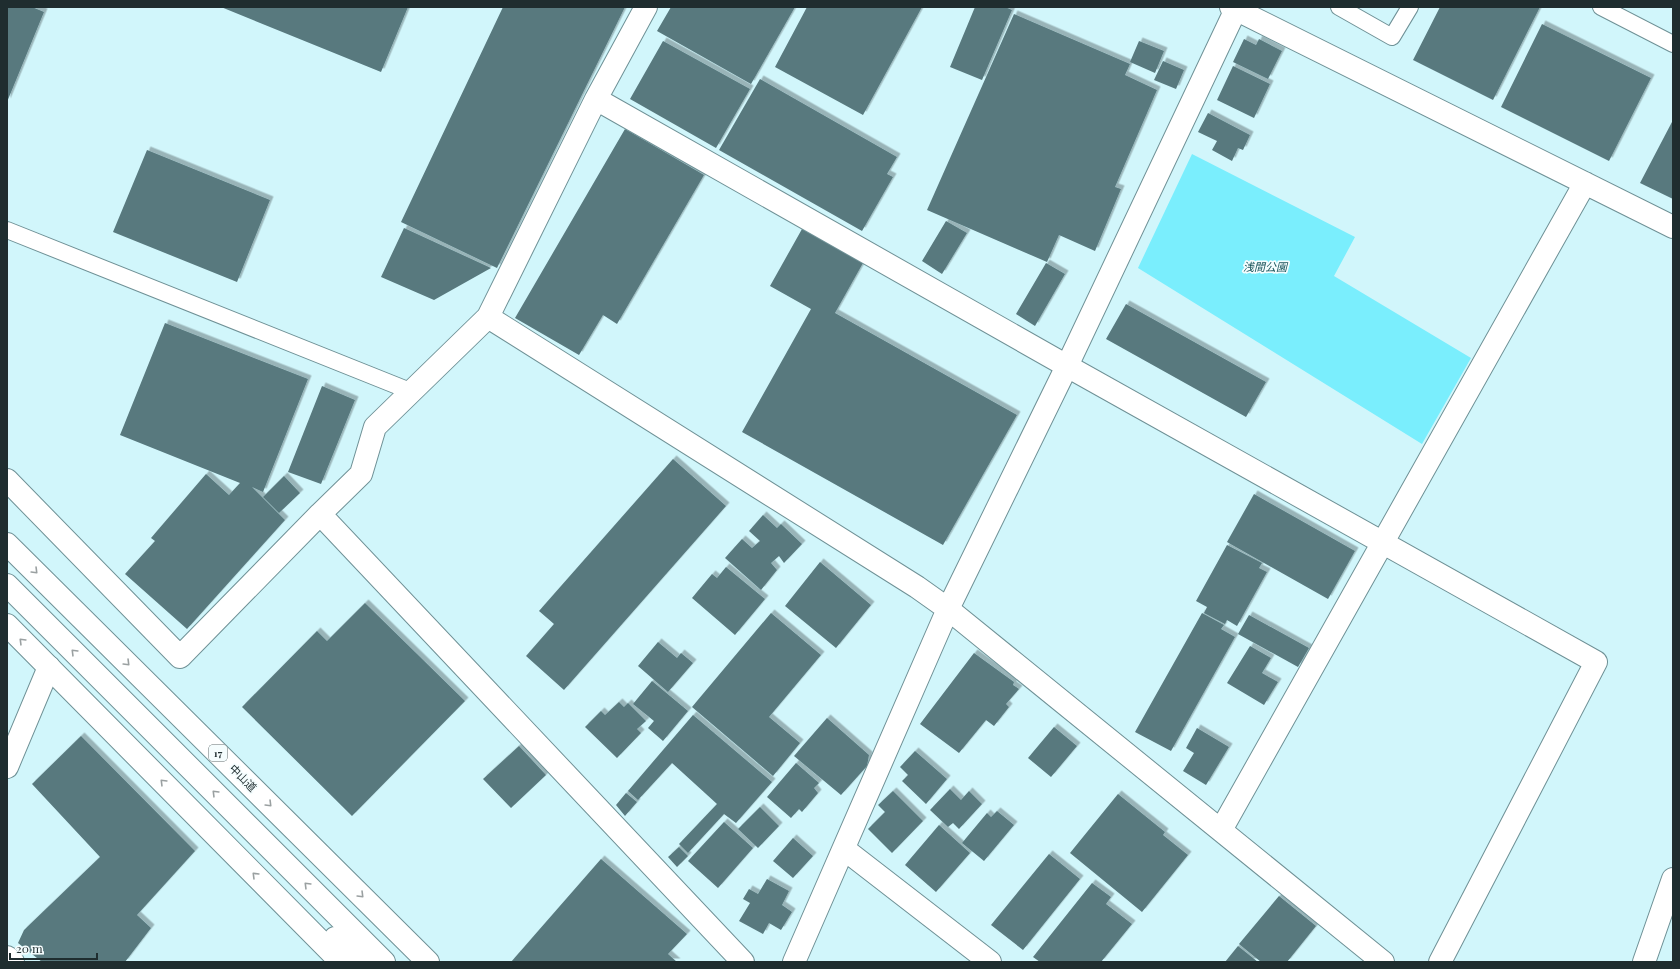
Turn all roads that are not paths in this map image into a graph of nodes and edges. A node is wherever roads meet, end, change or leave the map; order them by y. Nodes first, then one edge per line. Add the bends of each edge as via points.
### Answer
1 (646, 7) edge
2 (1339, 7) edge
3 (1410, 7) edge
4 (1601, 7) edge
5 (1235, 8) edge
6 (1673, 44) edge
7 (596, 99) junction
8 (1585, 183) junction
9 (1673, 228) edge
10 (7, 230) edge
11 (488, 317) junction
12 (1067, 366) junction
13 (410, 391) junction
14 (7, 480) edge
15 (320, 514) junction
16 (1383, 543) junction
17 (7, 544) edge
18 (7, 585) edge
19 (948, 609) junction
20 (7, 625) edge
21 (49, 667) junction
22 (7, 767) edge
23 (1221, 830) junction
24 (844, 849) junction
25 (1673, 879) edge
26 (277, 898) junction
27 (7, 957) edge
28 (13, 962) edge
29 (341, 962) edge
30 (360, 962) edge
31 (384, 962) edge
32 (428, 962) edge
33 (742, 962) edge
34 (794, 962) edge
35 (990, 962) edge
36 (1383, 962) edge
37 (1440, 962) edge
38 (1644, 962) edge

1 - 7 main road
2 - 3 lane via 1392,37
4 - 6 lane
5 - 8 main road
5 - 12 main road
7 - 11 main road
7 - 12 main road
8 - 9 main road
8 - 16 main road
10 - 13 lane
11 - 13 main road
11 - 19 main road
12 - 16 main road
12 - 19 main road
13 - 15 main road via 375,427 361,474
14 - 15 main road via 180,657
15 - 33 main road
16 - 23 main road
16 - 37 main road via 1596,662
17 -> 32 main road, 中山道 / 17
31 -> 18 main road
19 - 23 main road
19 - 24 main road
21 -> 20 main road
21 - 22 main road
26 -> 21 main road
23 - 36 main road
24 - 34 main road
24 - 35 main road
25 - 38 main road
26 - 29 main road
26 - 30 main road via 304,911
27 - 28 main road

